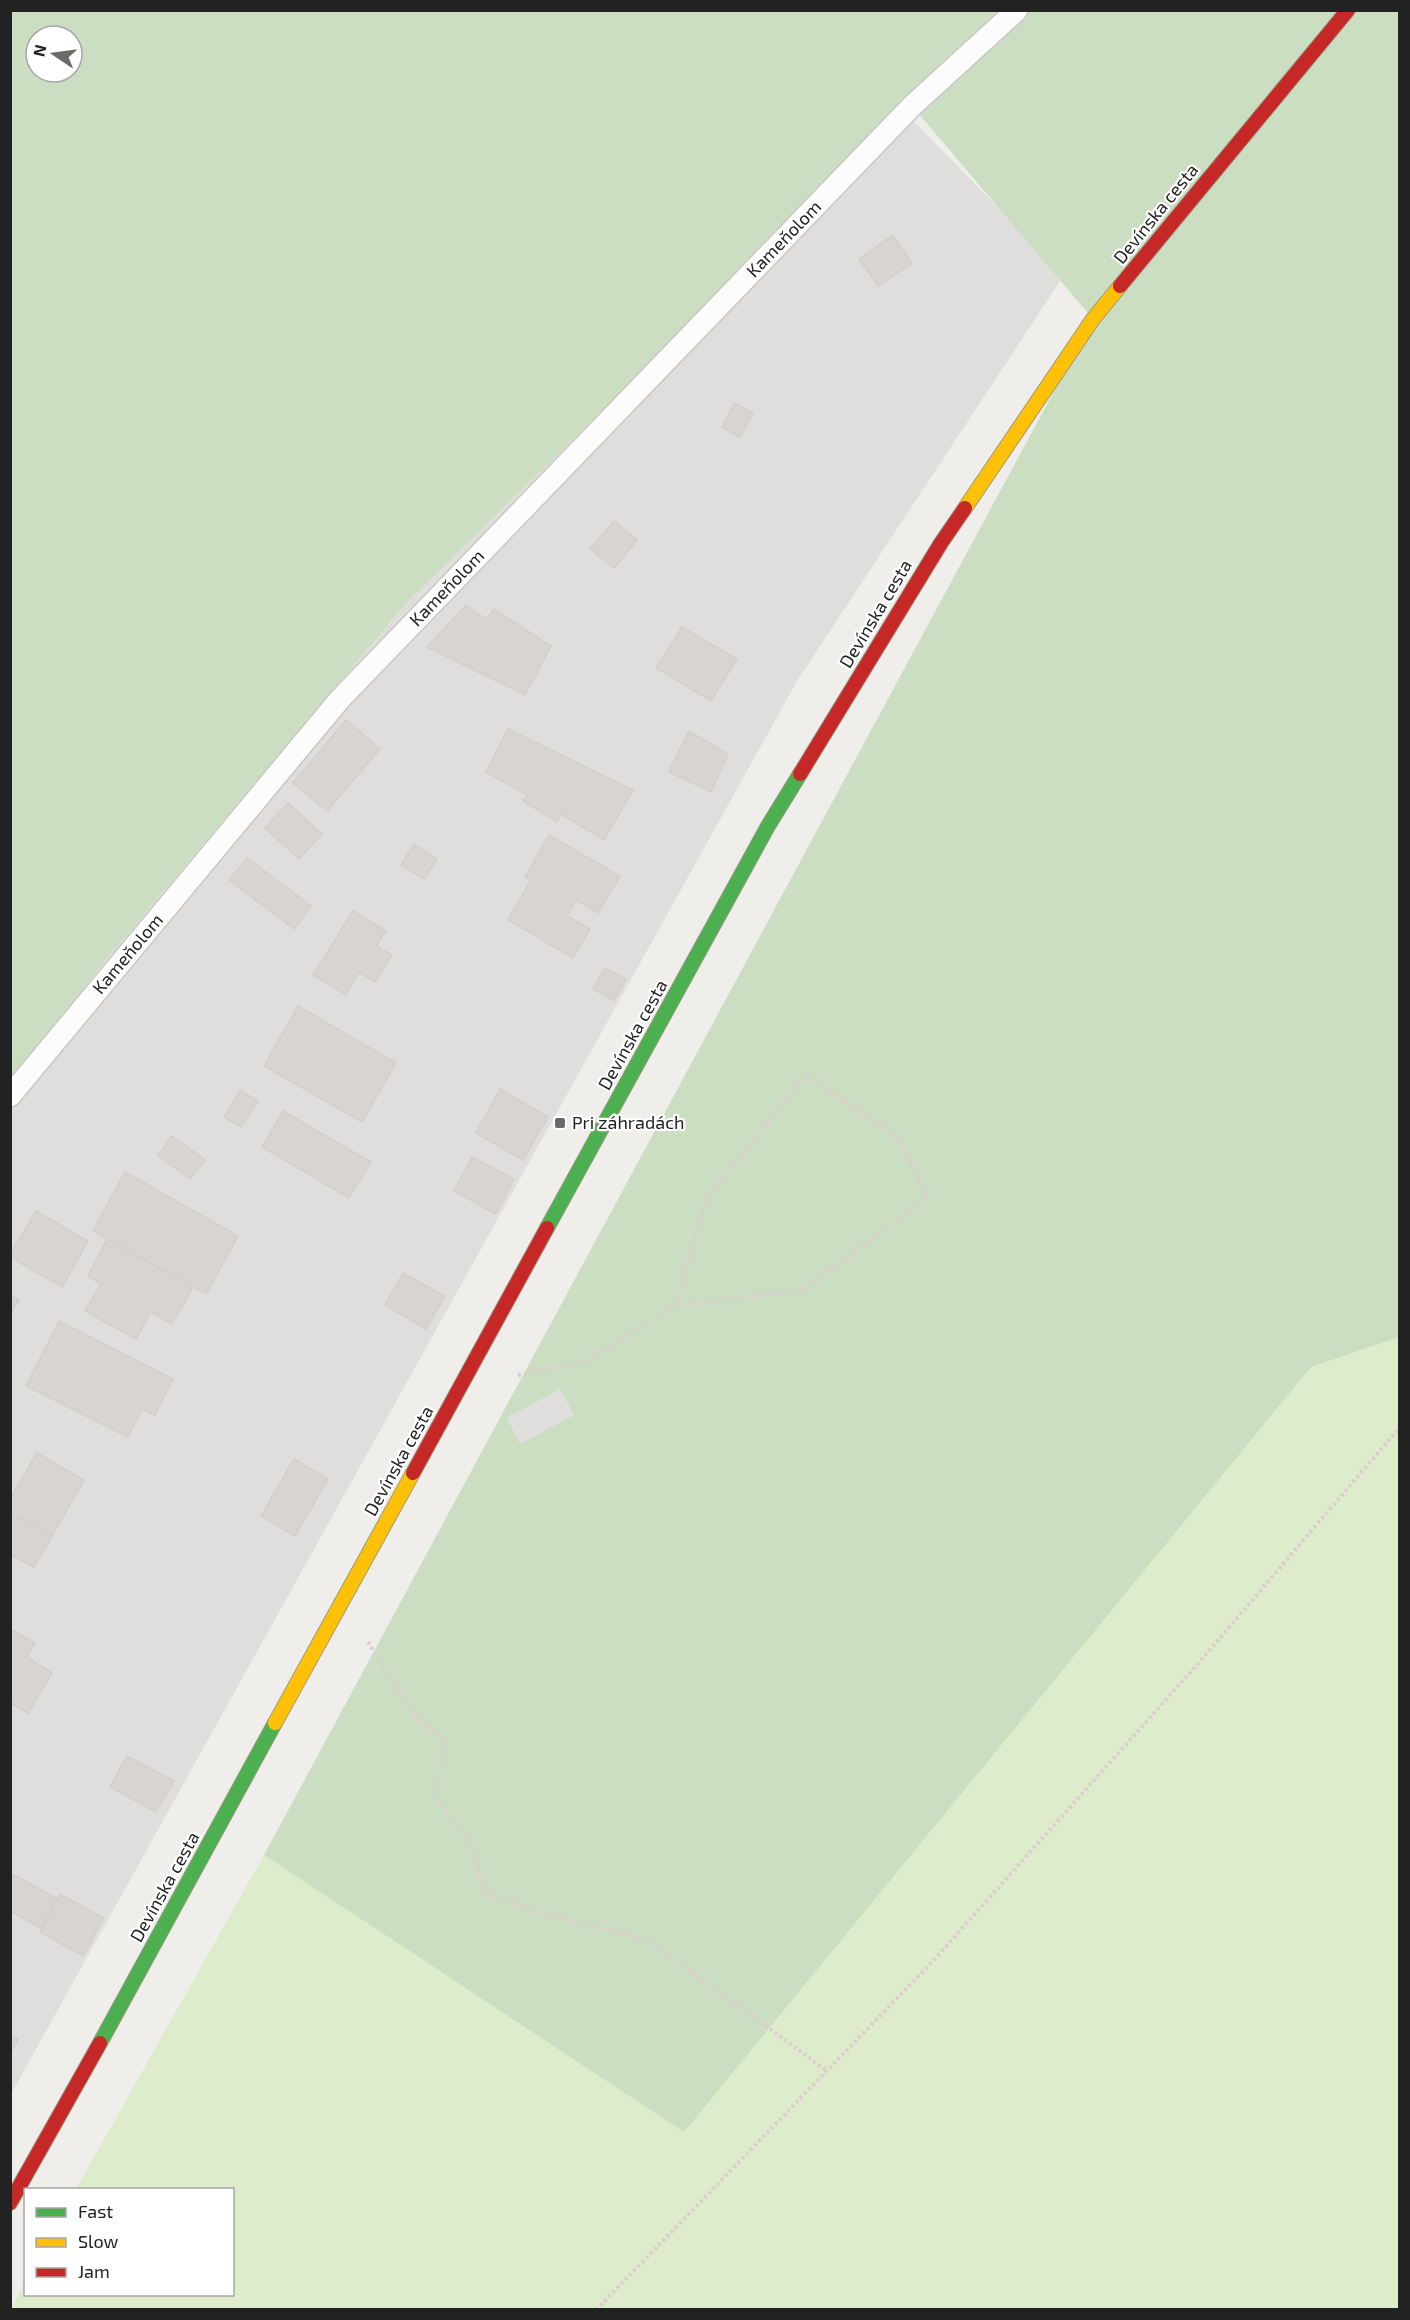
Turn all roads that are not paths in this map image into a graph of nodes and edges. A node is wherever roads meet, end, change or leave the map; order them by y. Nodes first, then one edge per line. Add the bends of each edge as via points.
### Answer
1 (1017, 10) edge
2 (1347, 10) edge
3 (10, 1096) edge
4 (10, 2203) edge

1 - 3 lane, Kameňolom via 912,106 340,699
2 - 4 street, Devínska cesta via 1093,319 941,543 768,826

